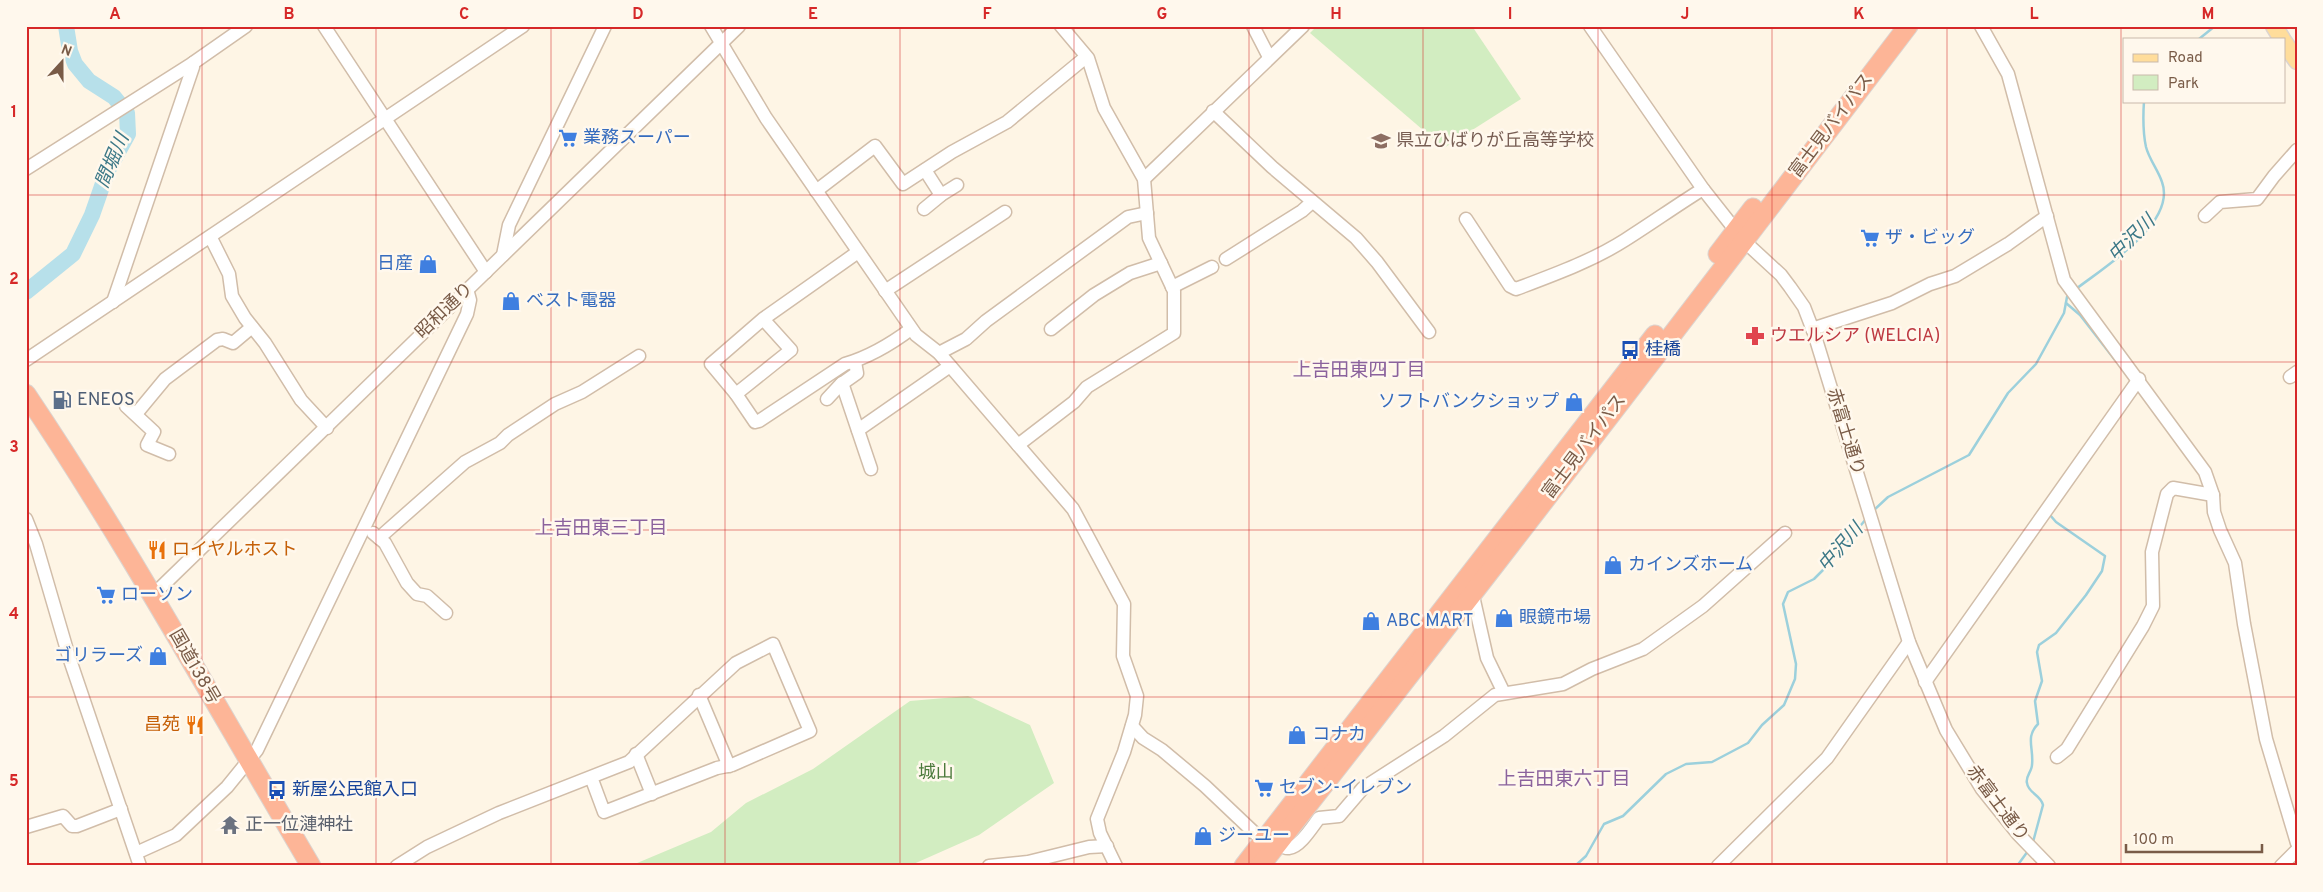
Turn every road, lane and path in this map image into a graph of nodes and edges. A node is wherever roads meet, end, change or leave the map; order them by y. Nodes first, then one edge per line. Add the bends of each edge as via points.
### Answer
1 (246, 26) edge
2 (324, 26) edge
3 (523, 26) edge
4 (605, 26) edge
5 (711, 26) edge
6 (739, 26) edge
7 (1062, 26) edge
8 (1253, 26) edge
9 (1303, 26) edge
10 (1590, 26) edge
11 (1892, 26) edge
12 (1908, 26) edge
13 (1981, 26) edge
14 (2274, 26) edge
15 (2281, 38) edge
16 (721, 43) junction
17 (2286, 45) edge
18 (1086, 56) junction
19 (1269, 57) junction
20 (2297, 61) edge
21 (193, 63) junction
22 (1213, 111) junction
23 (387, 120) junction
24 (2297, 150) edge
25 (27, 166) edge
26 (925, 170) junction
27 (1144, 179) junction
28 (957, 185) dead end
29 (1703, 189) junction
30 (816, 191) junction
31 (941, 195) junction
32 (1312, 202) junction
33 (924, 209) dead end
34 (1005, 212) dead end
35 (1147, 213) junction
36 (2047, 216) junction
37 (2205, 216) dead end
38 (1466, 219) dead end
39 (1740, 236) junction
40 (211, 238) junction
41 (858, 252) junction
42 (503, 255) junction
43 (1226, 259) dead end
44 (1161, 262) junction
45 (1212, 267) dead end
46 (486, 272) junction
47 (1172, 287) junction
48 (467, 289) junction
49 (885, 291) junction
50 (112, 302) junction
51 (763, 319) junction
52 (252, 327) junction
53 (1051, 328) dead end
54 (911, 329) junction
55 (1812, 329) junction
56 (1428, 332) dead end
57 (939, 353) junction
58 (639, 356) dead end
59 (26, 360) edge
60 (855, 362) junction
61 (950, 366) junction
62 (2139, 379) junction
63 (842, 383) junction
64 (26, 394) edge
65 (736, 394) junction
66 (826, 399) dead end
67 (326, 428) junction
68 (858, 430) junction
69 (1018, 445) junction
70 (169, 454) dead end
71 (872, 469) dead end
72 (2213, 495) junction
73 (26, 519) edge
74 (365, 526) junction
75 (1785, 533) dead end
76 (380, 538) junction
77 (31, 543) edge
78 (153, 595) junction
79 (1473, 596) junction
80 (446, 613) dead end
81 (1909, 642) junction
82 (1925, 682) junction
83 (1504, 693) junction
84 (699, 695) junction
85 (1132, 726) junction
86 (636, 754) junction
87 (2057, 757) dead end
88 (248, 761) junction
89 (729, 766) junction
90 (591, 777) junction
91 (652, 794) junction
92 (121, 809) junction
93 (26, 827) edge
94 (1271, 842) junction
95 (2297, 843) edge
96 (1107, 846) junction
97 (2297, 850) edge
98 (136, 853) junction
99 (140, 866) edge
100 (311, 866) edge
101 (397, 866) edge
102 (989, 866) edge
103 (1116, 866) edge
104 (1244, 866) edge
105 (1260, 866) edge
106 (1718, 866) edge
107 (2049, 866) edge
108 (2281, 866) edge

1 - 21 street
2 - 23 street
3 - 23 street
4 - 42 street via 509,225
5 - 16 street
6 - 16 street, 昭和通り
7 - 18 street
8 - 19 street
9 - 19 street
10 - 29 street, 赤富士通り
11 - 39 highway, 富士見バイパス
12 - 39 highway, 富士見バイパス
13 - 36 street via 2008,74
14 - 15 main road
16 - 30 street via 766,118
16 - 42 street, 昭和通り
17 - 20 main road
18 - 26 street via 1007,122
18 - 27 street via 1104,108
19 - 22 street
21 - 25 street
21 - 50 street
22 - 27 street
22 - 32 street
23 - 40 street
23 - 46 street
24 - 37 street via 2257,199 2220,202
26 - 30 street via 903,184 875,146
26 - 31 street
27 - 35 street
28 - 31 street
29 - 38 street via 1625,240 1565,271 1516,289 1510,286
29 - 39 street, 赤富士通り
30 - 41 street
31 - 33 street
32 - 43 street
32 - 56 street via 1356,238
34 - 49 street
35 - 44 street via 1150,238
35 - 57 street via 1128,217 966,339
36 - 55 street via 1955,276 1892,303
36 - 62 street via 2064,280
39 - 55 street, 赤富士通り via 1781,275 1804,307
39 - 79 highway, 富士見バイパス
39 - 94 highway, 富士見バイパス
40 - 50 street
40 - 52 street via 229,274 232,296
41 - 49 street
41 - 51 street
42 - 46 street, 昭和通り
44 - 47 street
44 - 53 street via 1130,273 1094,295
45 - 47 street
46 - 48 street, 昭和通り
47 - 69 street via 1176,309 1174,333 1087,387 1074,402
48 - 67 street, 昭和通り
48 - 74 street via 470,300 467,314
49 - 54 street
50 - 59 street
51 - 65 street via 711,364
51 - 65 street via 791,350
52 - 67 street via 301,400
52 - 70 street via 234,343 217,340 165,379 131,410 154,432 146,445
54 - 57 street
54 - 60 street via 894,342
55 - 81 street, 赤富士通り
57 - 61 street
58 - 76 street via 582,392 555,404 500,443 465,462
60 - 63 street via 857,373
60 - 65 street via 845,364 759,421 755,422
61 - 68 street
61 - 69 street
62 - 72 street via 2205,472
62 - 82 street
63 - 66 street
63 - 68 street
64 - 78 highway, 国道138号
67 - 78 street, 昭和通り
68 - 71 street
69 - 85 street via 1073,509 1124,604 1123,656 1137,696
72 - 87 street via 2173,488 2166,494 2152,552 2153,606 2067,749
72 - 95 street via 2220,530 2236,563 2266,739
73 - 77 street
74 - 76 street
74 - 88 street via 257,750
75 - 83 street via 1703,606 1643,649 1563,684
76 - 80 street via 407,583
77 - 92 street
78 - 88 highway, 国道138号
79 - 83 street via 1487,658
79 - 94 highway, 富士見バイパス
81 - 82 street, 赤富士通り
81 - 106 street via 1827,758
82 - 107 street, 赤富士通り via 1946,730 1982,789
83 - 94 street via 1489,699 1444,736 1363,788 1339,816 1319,818 1298,843 1285,848
84 - 86 street
84 - 89 street
84 - 89 street via 736,663 774,644 810,731
85 - 94 street
85 - 96 street via 1097,819
86 - 90 street via 628,762
86 - 91 street
88 - 98 street via 227,787 176,834
88 - 100 highway, 国道138号
89 - 91 street
90 - 91 street via 604,812
90 - 101 street via 499,813 427,847
92 - 93 street via 77,826 72,826 63,816
92 - 98 street
94 - 104 highway, 富士見バイパス
94 - 105 highway, 富士見バイパス
96 - 102 street via 1089,847 1028,862
96 - 103 street
97 - 108 street
98 - 99 street

